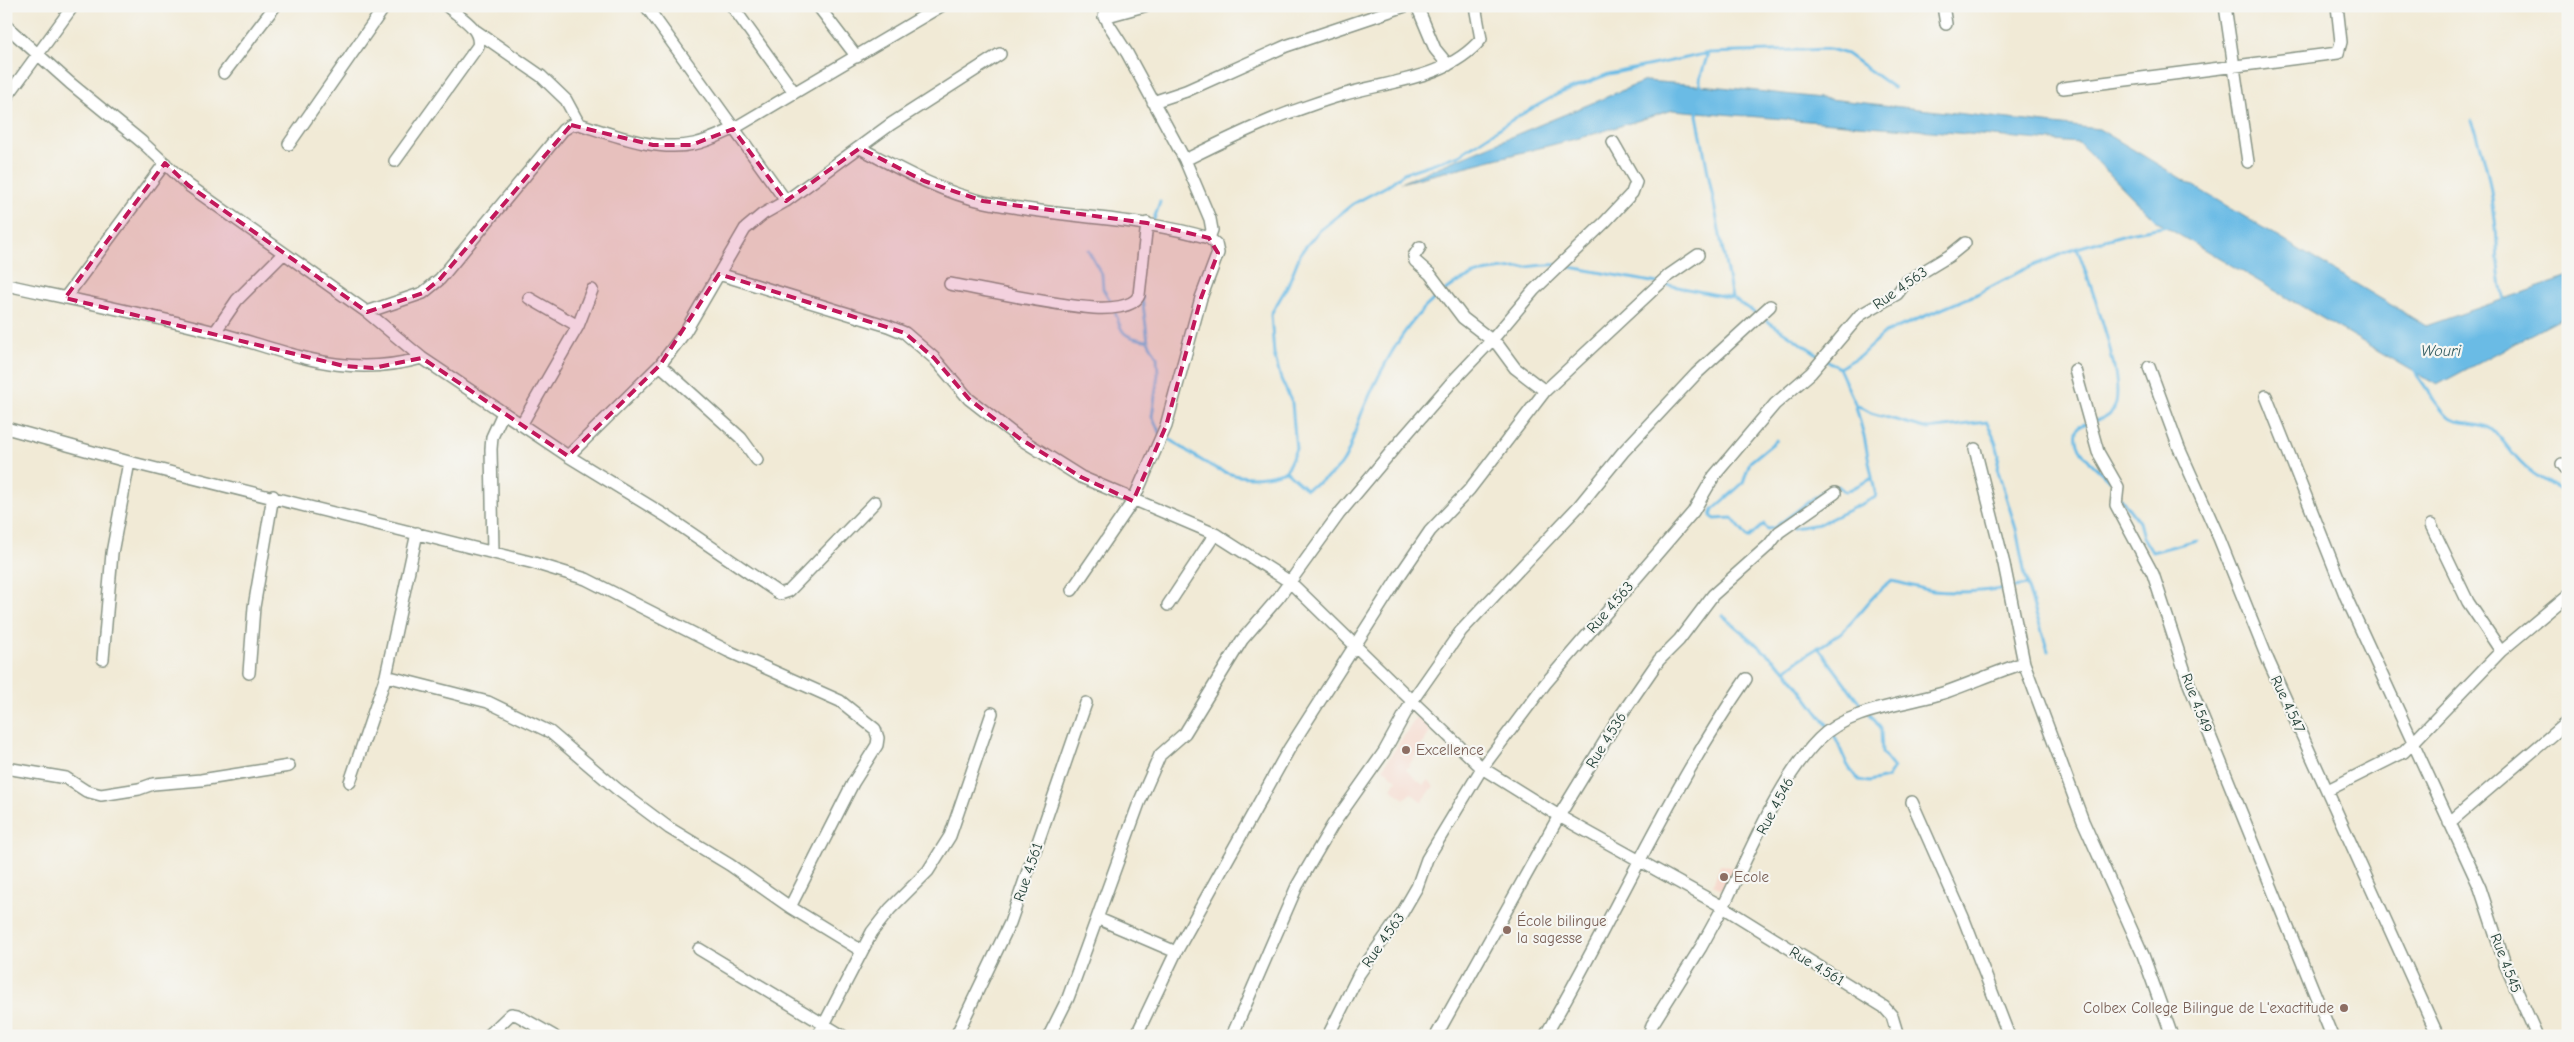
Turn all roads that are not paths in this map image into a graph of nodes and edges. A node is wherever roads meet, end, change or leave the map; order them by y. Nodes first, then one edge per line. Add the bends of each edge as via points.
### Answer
1 (73, 6) edge
2 (275, 6) edge
3 (385, 6) edge
4 (447, 6) edge
5 (646, 6) edge
6 (732, 6) edge
7 (818, 6) edge
8 (942, 6) edge
9 (1144, 6) edge
10 (1405, 6) edge
11 (1417, 6) edge
12 (1475, 6) edge
13 (1943, 6) edge
14 (2225, 6) edge
15 (2337, 6) edge
16 (1103, 12) edge
17 (1946, 24) dead end
18 (6, 26) edge
19 (476, 31) junction
20 (40, 54) junction
21 (1000, 54) dead end
22 (857, 57) junction
23 (1448, 65) junction
24 (2235, 67) junction
25 (224, 73) dead end
26 (2063, 88) dead end
27 (794, 92) junction
28 (6, 98) edge
29 (1153, 102) junction
30 (579, 124) junction
31 (734, 129) junction
32 (1613, 142) dead end
33 (289, 144) dead end
34 (860, 148) junction
35 (1185, 160) junction
36 (395, 161) dead end
37 (2248, 162) dead end
38 (165, 163) junction
39 (786, 201) junction
40 (1147, 223) junction
41 (1209, 238) junction
42 (1966, 243) dead end
43 (1420, 247) dead end
44 (283, 254) junction
45 (1698, 254) dead end
46 (719, 274) junction
47 (950, 284) dead end
48 (6, 285) edge
49 (592, 290) dead end
50 (65, 298) junction
51 (529, 298) dead end
52 (1770, 306) dead end
53 (367, 312) junction
54 (578, 326) junction
55 (216, 332) junction
56 (1492, 340) junction
57 (422, 358) junction
58 (660, 365) junction
59 (2149, 367) dead end
60 (2075, 370) dead end
61 (1545, 392) junction
62 (2266, 396) dead end
63 (503, 414) junction
64 (521, 425) junction
65 (6, 428) edge
66 (1975, 449) dead end
67 (568, 456) junction
68 (757, 460) dead end
69 (129, 462) junction
70 (1836, 493) dead end
71 (273, 496) junction
72 (1133, 501) junction
73 (875, 502) dead end
74 (2431, 524) dead end
75 (417, 533) junction
76 (1215, 534) junction
77 (493, 552) junction
78 (1290, 582) junction
79 (1072, 590) dead end
80 (2568, 595) edge
81 (1168, 605) dead end
82 (1355, 646) junction
83 (2501, 651) junction
84 (103, 659) dead end
85 (2024, 663) junction
86 (249, 673) dead end
87 (386, 676) junction
88 (1746, 680) dead end
89 (1412, 701) junction
90 (1086, 703) dead end
91 (992, 713) dead end
92 (2568, 721) edge
93 (2412, 745) junction
94 (289, 766) dead end
95 (6, 768) edge
96 (1482, 768) junction
97 (350, 782) dead end
98 (2328, 790) junction
99 (1912, 802) dead end
100 (1559, 816) junction
101 (2449, 823) junction
102 (1638, 859) junction
103 (790, 907) junction
104 (1723, 907) junction
105 (1099, 919) junction
106 (699, 950) dead end
107 (862, 951) junction
108 (1176, 952) junction
109 (821, 1031) edge
110 (488, 1036) edge
111 (554, 1036) edge
112 (843, 1036) edge
113 (956, 1036) edge
114 (1049, 1036) edge
115 (1136, 1036) edge
116 (1232, 1036) edge
117 (1328, 1036) edge
118 (1436, 1036) edge
119 (1545, 1036) edge
120 (1649, 1036) edge
121 (1898, 1036) edge
122 (2009, 1036) edge
123 (2172, 1036) edge
124 (2332, 1036) edge
125 (2438, 1036) edge
126 (2537, 1036) edge

1 - 20 street
2 - 25 street
3 - 33 street
4 - 19 street
5 - 31 street
6 - 27 street
7 - 22 street
8 - 22 street
9 - 16 street
10 - 29 street via 1286,46 1186,91
11 - 23 street via 1435,49
12 - 23 street via 1481,39 1475,47
13 - 17 street
14 - 24 street
15 - 24 street via 2341,42 2338,53
16 - 29 street
18 - 20 street
19 - 30 street via 541,76 566,100
19 - 36 street via 480,38 478,46
20 - 28 street
20 - 38 street
21 - 34 street via 891,124
22 - 27 street
23 - 35 street via 1388,85 1343,94 1287,114
24 - 26 street
24 - 37 street
27 - 31 street
29 - 35 street
30 - 31 street via 653,145 691,145
30 - 53 street via 564,130 440,279 423,293
31 - 39 street
32 - 56 street via 1633,174 1636,187 1605,222 1534,290
34 - 39 street
34 - 40 street via 924,181 984,202 1049,213
35 - 41 street via 1210,219 1212,230
38 - 44 street via 188,185
38 - 50 street
39 - 46 street via 745,229
40 - 41 street
40 - 47 street via 1139,295 1131,305 1096,308
41 - 72 street via 1216,244 1218,253 1201,298 1166,426
42 - 96 street, Rue 4.563 via 1906,282 1897,294 1860,315 1812,373 1774,404 1714,476 1693,512 1545,684
43 - 56 street via 1414,256 1415,261 1430,274 1463,318
44 - 53 street
44 - 55 street via 237,300
45 - 61 street via 1669,275
46 - 58 street via 685,332
46 - 72 street via 905,333 934,358 969,399 1019,438 1081,476
48 - 50 street
49 - 54 street
50 - 55 street
51 - 54 street
52 - 89 street via 1696,374 1623,452 1579,506 1461,631
53 - 57 street
54 - 64 street
55 - 57 street via 274,351 344,366 373,368
56 - 61 street via 1515,368
56 - 78 street via 1339,514
57 - 63 street
58 - 67 street
58 - 68 street via 741,438
59 - 98 street, Rue 4.547 via 2179,448 2268,660
60 - 124 street, Rue 4.549 via 2098,452 2117,482 2116,505 2153,574 2189,684
61 - 82 street via 1469,490 1430,531
62 - 93 street, Rue 4.545 via 2346,597
63 - 64 street
63 - 77 street via 492,437 491,449
64 - 67 street
65 - 69 street
66 - 85 street via 2004,564
67 - 73 street via 666,516 780,594 788,591
69 - 71 street
69 - 84 street via 112,553
70 - 100 street, Rue 4.536 via 1778,532 1769,545 1700,609 1619,718
71 - 75 street
71 - 86 street via 254,607
72 - 76 street
72 - 79 street
74 - 83 street via 2468,602
75 - 77 street
75 - 87 street
76 - 78 street
76 - 81 street
77 - 103 street via 586,579 728,651 840,701 875,729 877,745 853,783
78 - 82 street
78 - 105 street via 1242,640 1185,733 1160,754 1139,803
80 - 83 street
82 - 89 street
82 - 108 street via 1289,749
83 - 93 street
85 - 104 street, Rue 4.546 via 1946,692 1881,708 1838,725 1819,738 1788,779
85 - 123 street via 2083,821 2143,955
87 - 97 street
87 - 103 street via 488,702 550,732 669,828
88 - 102 street via 1719,718
89 - 96 street
89 - 116 street via 1384,752 1332,826 1297,886
90 - 113 street, Rue 4.561 via 1010,923
91 - 107 street via 950,836 928,870 890,909
92 - 101 street
93 - 98 street
93 - 101 street, Rue 4.545
94 - 95 street via 153,784 101,795 86,791 66,778
96 - 100 street
96 - 117 street, Rue 4.563 via 1427,859 1417,887 1402,913 1359,974
98 - 125 street, Rue 4.547
99 - 122 street via 1963,917
100 - 102 street
100 - 118 street, Rue 4.536
101 - 126 street, Rue 4.545 via 2480,888 2505,964
102 - 104 street
102 - 119 street
103 - 107 street
104 - 120 street, Rue 4.546 via 1652,1025
104 - 121 street, Rue 4.561 via 1884,1007 1892,1016
105 - 108 street
105 - 114 street via 1068,998
106 - 109 street
107 - 109 street
108 - 115 street
109 - 112 street
110 - 111 street via 512,1014

